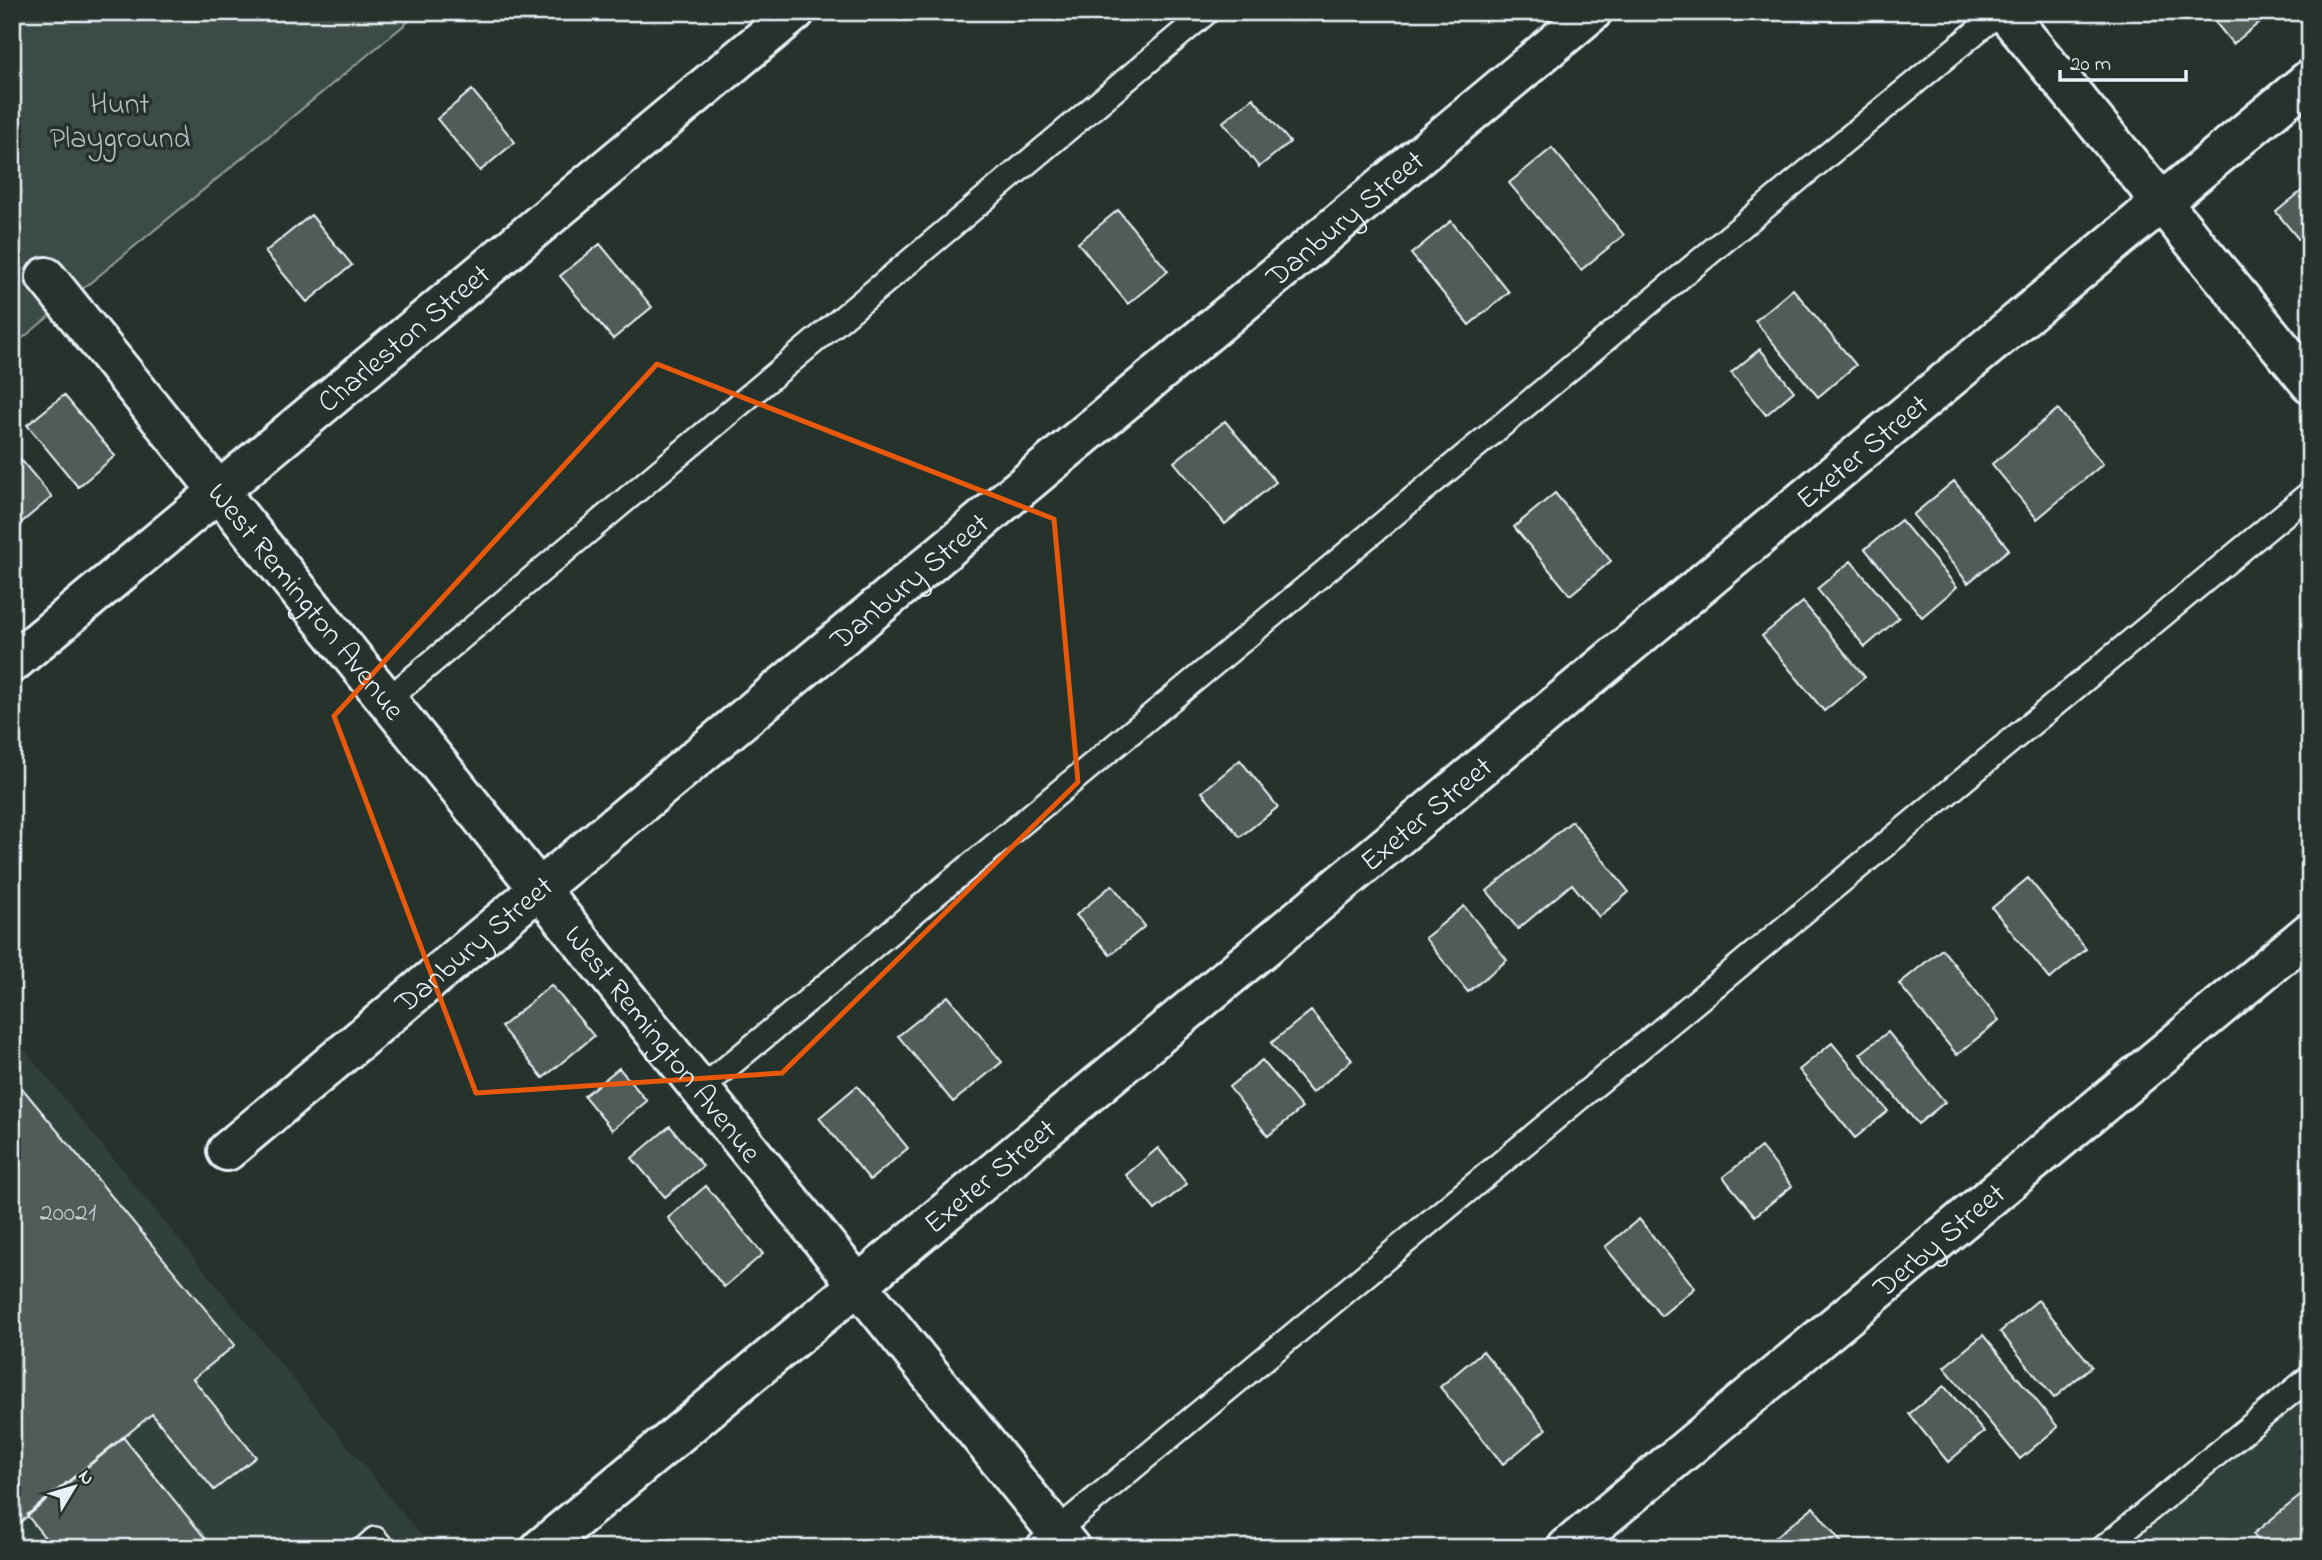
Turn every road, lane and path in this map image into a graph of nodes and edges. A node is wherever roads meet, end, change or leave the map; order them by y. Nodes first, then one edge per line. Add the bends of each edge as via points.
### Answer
1 (795, 12) edge
2 (1206, 12) edge
3 (1592, 12) edge
4 (2003, 12) edge
5 (2310, 79) edge
6 (2161, 202) junction
7 (46, 277) dead end
8 (2310, 383) edge
9 (219, 492) junction
10 (2310, 493) edge
11 (12, 663) edge
12 (387, 700) junction
13 (539, 888) junction
14 (2310, 932) edge
15 (701, 1089) junction
16 (227, 1151) dead end
17 (858, 1285) junction
18 (2310, 1377) edge
19 (1054, 1542) edge
20 (365, 1548) edge
21 (383, 1548) edge
22 (541, 1548) edge
23 (1567, 1548) edge
24 (2103, 1548) edge

1 - 9 street, Charleston Street
2 - 12 lane
3 - 13 street, Danbury Street
4 - 6 street
4 - 15 lane
5 - 6 street, Exeter Street
6 - 8 street
6 - 17 street, Exeter Street
7 - 9 street, West Remington Avenue
9 - 11 street, Charleston Street
9 - 12 street, West Remington Avenue
10 - 19 lane
12 - 13 street, West Remington Avenue
13 - 15 street, West Remington Avenue
13 - 16 street, Danbury Street
14 - 23 street, Derby Street
15 - 17 street, West Remington Avenue
17 - 19 street, West Remington Avenue
17 - 22 street, Exeter Street
18 - 24 lane
20 - 21 lane via 376,1539

